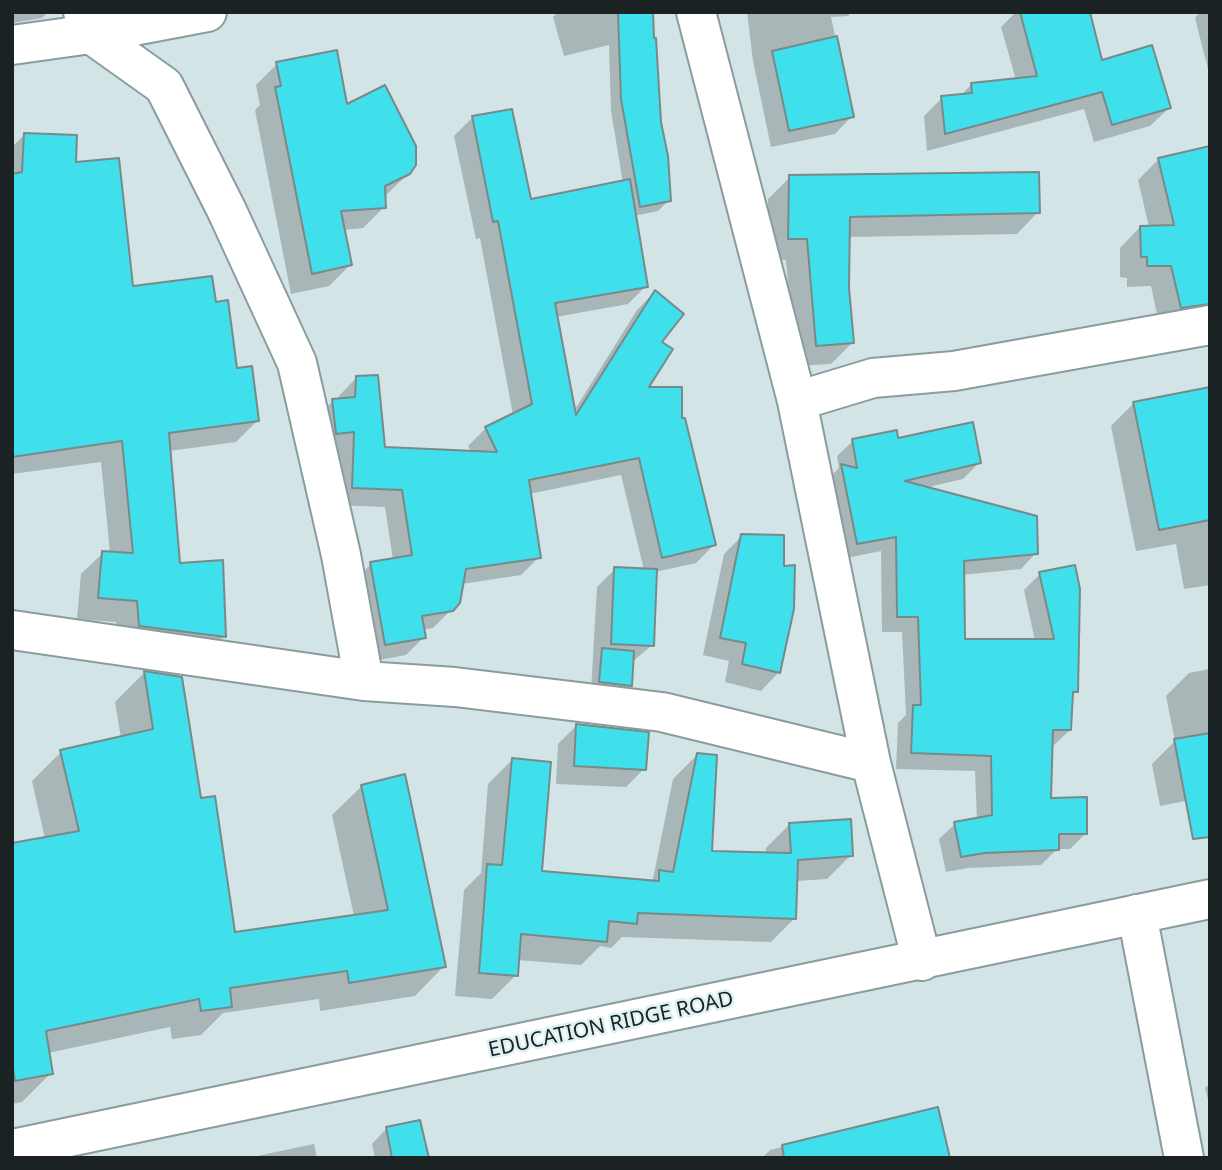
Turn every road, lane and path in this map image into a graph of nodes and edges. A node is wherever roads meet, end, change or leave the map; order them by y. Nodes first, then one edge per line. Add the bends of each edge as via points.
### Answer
1 (206, 12) edge
2 (696, 12) edge
3 (87, 23) edge
4 (12, 45) edge
5 (1210, 325) edge
6 (797, 401) junction
7 (12, 630) edge
8 (365, 681) junction
9 (871, 763) junction
10 (1210, 899) edge
11 (1138, 914) junction
12 (922, 961) junction
13 (12, 1149) edge
14 (1184, 1158) edge

1 - 3 street
2 - 6 street
3 - 4 street
3 - 8 street via 164,86 297,363
5 - 6 street via 954,371 873,378
6 - 9 street
7 - 8 street
8 - 9 street via 662,712
9 - 12 street
10 - 11 street, EDUCATION RIDGE ROAD
11 - 12 street, EDUCATION RIDGE ROAD
11 - 14 street
12 - 13 street, EDUCATION RIDGE ROAD

